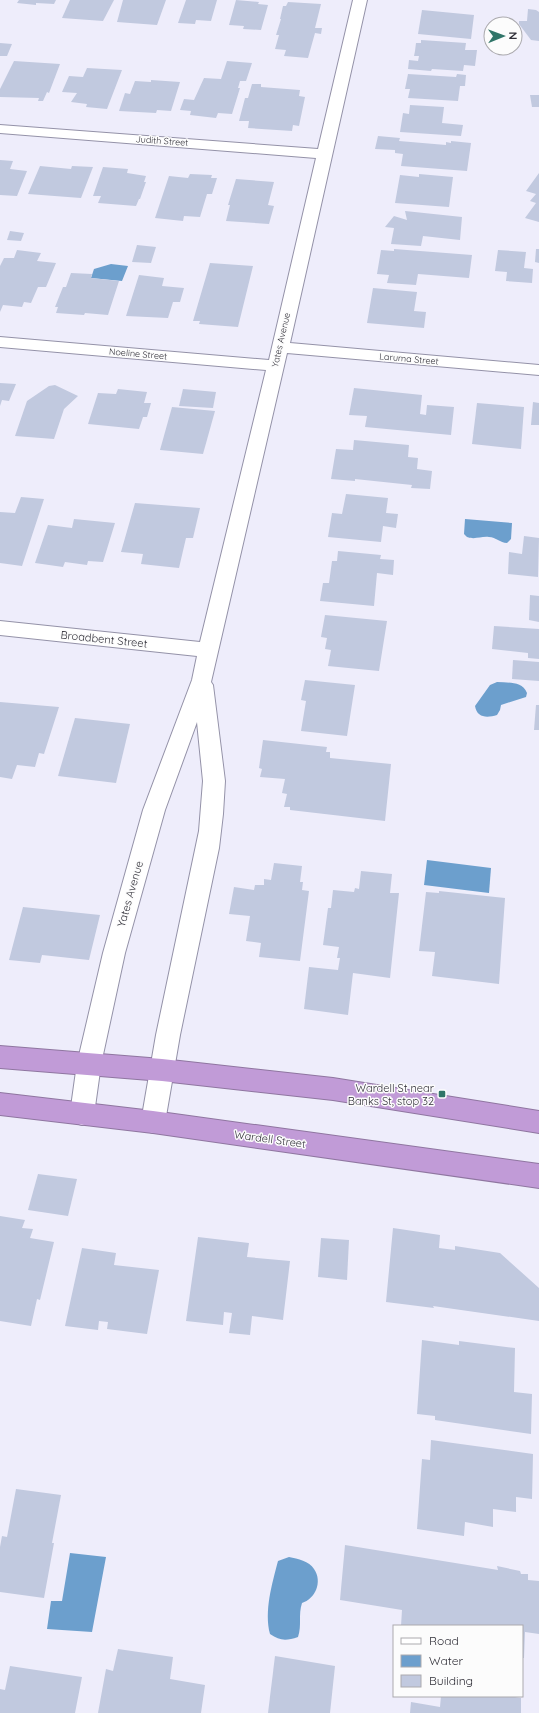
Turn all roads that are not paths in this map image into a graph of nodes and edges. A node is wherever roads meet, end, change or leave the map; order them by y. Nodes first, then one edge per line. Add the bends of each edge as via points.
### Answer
1 (360, 0) edge
2 (0, 129) edge
3 (324, 154) junction
4 (0, 342) edge
5 (280, 347) junction
6 (276, 366) junction
7 (539, 370) edge
8 (0, 628) edge
9 (208, 650) junction
10 (202, 680) junction
11 (0, 1057) edge
12 (89, 1064) junction
13 (162, 1070) junction
14 (0, 1104) edge
15 (82, 1114) junction
16 (153, 1122) junction
17 (539, 1122) edge
18 (539, 1176) edge

1 - 3 street, Yates Avenue
2 - 3 street, Judith Street
3 - 5 street, Yates Avenue
4 - 6 street, Noeline Street
5 - 6 street, Yates Avenue
5 - 7 street, Laruma Street
6 - 9 street, Yates Avenue
8 - 9 street, Broadbent Street
9 - 10 street, Yates Avenue
10 - 12 street, Yates Avenue via 154,810 114,953
10 - 13 street, Yates Avenue via 214,781 212,820
11 - 12 highway
12 - 13 highway
12 - 15 street, Yates Avenue
13 - 16 street, Yates Avenue
13 - 17 highway via 333,1089
14 - 15 highway, Wardell Street
15 - 16 highway, Wardell Street
16 - 18 highway, Wardell Street

